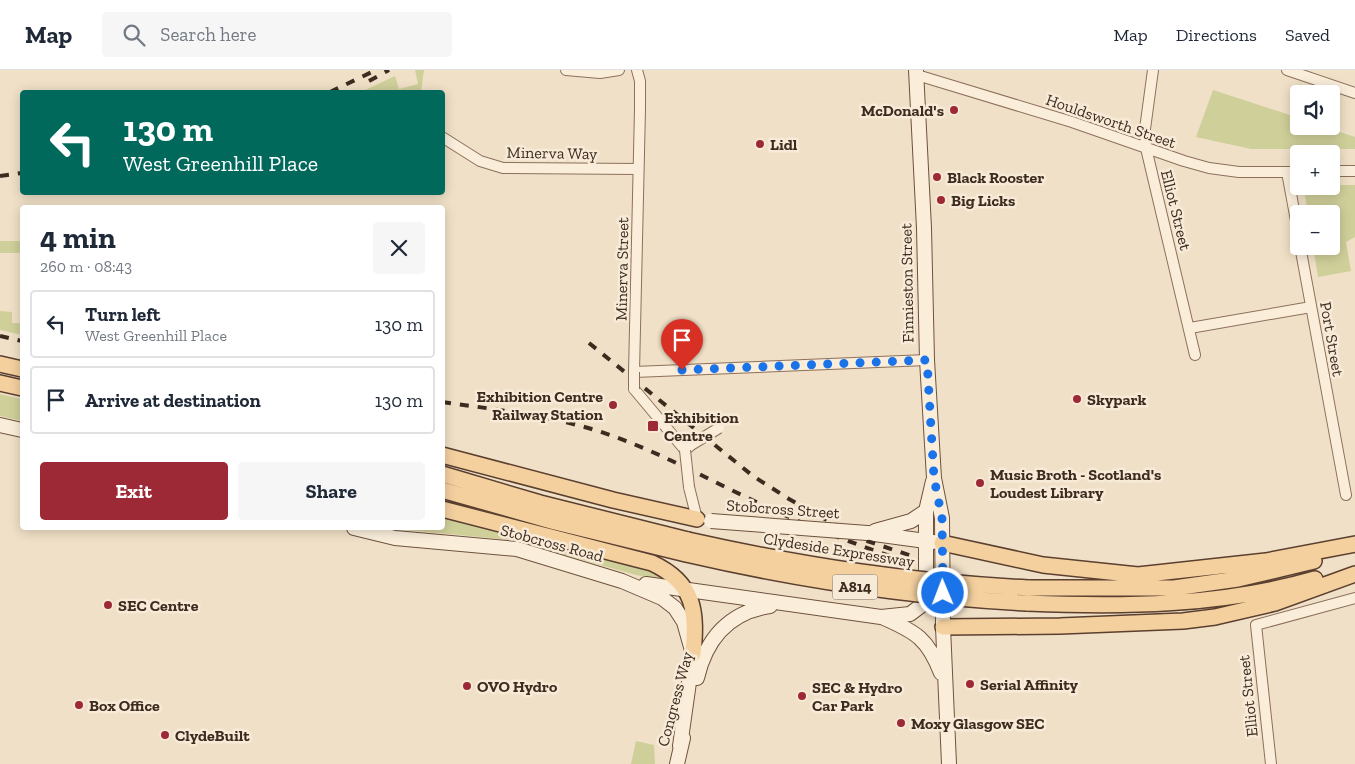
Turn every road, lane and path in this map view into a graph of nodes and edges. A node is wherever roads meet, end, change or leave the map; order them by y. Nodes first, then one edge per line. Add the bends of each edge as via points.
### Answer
1 (566, 70) edge
2 (619, 70) edge
3 (637, 70) edge
4 (1153, 70) edge
5 (1287, 70) edge
6 (916, 73) edge
7 (1355, 93) edge
8 (445, 139) edge
9 (1146, 148) junction
10 (638, 169) junction
11 (1340, 171) edge
12 (1355, 171) edge
13 (1287, 172) joint
14 (1293, 205) edge
15 (1302, 255) edge
16 (1311, 307) junction
17 (1190, 328) junction
18 (1195, 355) dead end
19 (927, 360) junction
20 (0, 364) edge
21 (20, 369) edge
22 (640, 372) junction
23 (0, 383) edge
24 (20, 388) edge
25 (0, 425) edge
26 (720, 427) dead end
27 (20, 430) edge
28 (688, 448) junction
29 (445, 457) edge
30 (445, 475) edge
31 (934, 478) junction
32 (445, 491) edge
33 (1346, 495) dead end
34 (926, 510) junction
35 (445, 511) edge
36 (704, 520) junction
37 (362, 530) edge
38 (867, 533) junction
39 (926, 541) junction
40 (942, 543) junction
41 (1355, 544) edge
42 (687, 547) junction
43 (1355, 549) edge
44 (1355, 567) edge
45 (1355, 574) edge
46 (622, 580) junction
47 (687, 591) junction
48 (1027, 596) junction
49 (1355, 598) edge
50 (785, 603) junction
51 (881, 617) junction
52 (943, 627) junction
53 (693, 654) junction
54 (946, 688) junction
55 (680, 746) junction
56 (677, 764) edge
57 (949, 764) edge
58 (1271, 764) edge

1 - 2 street via 600,73
3 - 10 street, Minerva Street via 640,81
4 - 9 street, Elliot Street via 1145,129
5 - 7 street
6 - 9 street, Houldsworth Street
6 - 19 street, Finnieston Street
8 - 10 street, Minerva Way via 480,161 503,168
9 - 13 street, Houldsworth Street via 1223,170
9 - 17 street, Elliot Street
10 - 22 street, Minerva Street via 635,353
11 - 12 street
13 - 14 street
15 - 16 street, Port Street
16 - 17 street
16 - 33 street, Port Street
17 - 18 street, Elliot Street
19 - 22 street
19 - 31 street, Finnieston Street
20 - 21 main road
22 - 28 street, Minerva Street, bridge via 634,389
23 - 24 main road
25 - 27 street
26 - 28 street, bridge
28 - 36 street, bridge via 689,487
29 - 36 main road
30 - 42 main road, Clydeside Expressway / A814
31 - 34 street
31 - 40 street, Finnieston Street via 941,506
32 - 42 main road, Clydeside Expressway / A814 via 555,522
34 - 38 street, Stobcross Street via 911,521
34 - 39 street
35 - 47 main road via 652,563 676,577
36 - 38 street, Stobcross Street, bridge
37 - 46 street, Stobcross Road via 395,538 517,549
38 - 39 street, Stobcross Street
39 - 40 street, Stobcross Street
39 - 51 street via 926,602 910,614
40 - 41 main road via 1043,565 1138,575 1266,561
40 - 52 street, Finnieston Street
42 - 48 main road, Clydeside Expressway / A814, bridge
43 - 48 main road, Clydeside Expressway / A814 via 1277,571 1174,588
44 - 48 main road, Clydeside Expressway / A814 via 1282,588 1222,599 1150,604
45 - 52 main road via 1275,603 1215,617 1060,626
46 - 47 street, Stobcross Road
46 - 53 street, Stobcross Road via 654,592 675,608 687,629
47 - 50 street, Stobcross Road
47 - 53 main road via 695,620
49 - 58 street, Elliot Street via 1256,625
50 - 51 street, Stobcross Road
50 - 55 street, Congress Way via 746,612 726,624 712,639 702,658
51 - 54 street via 911,630 924,641 935,658
52 - 54 street, Finnieston Street
53 - 55 street, Stobcross Road
54 - 57 street, Finnieston Street
55 - 56 street, Congress Way

